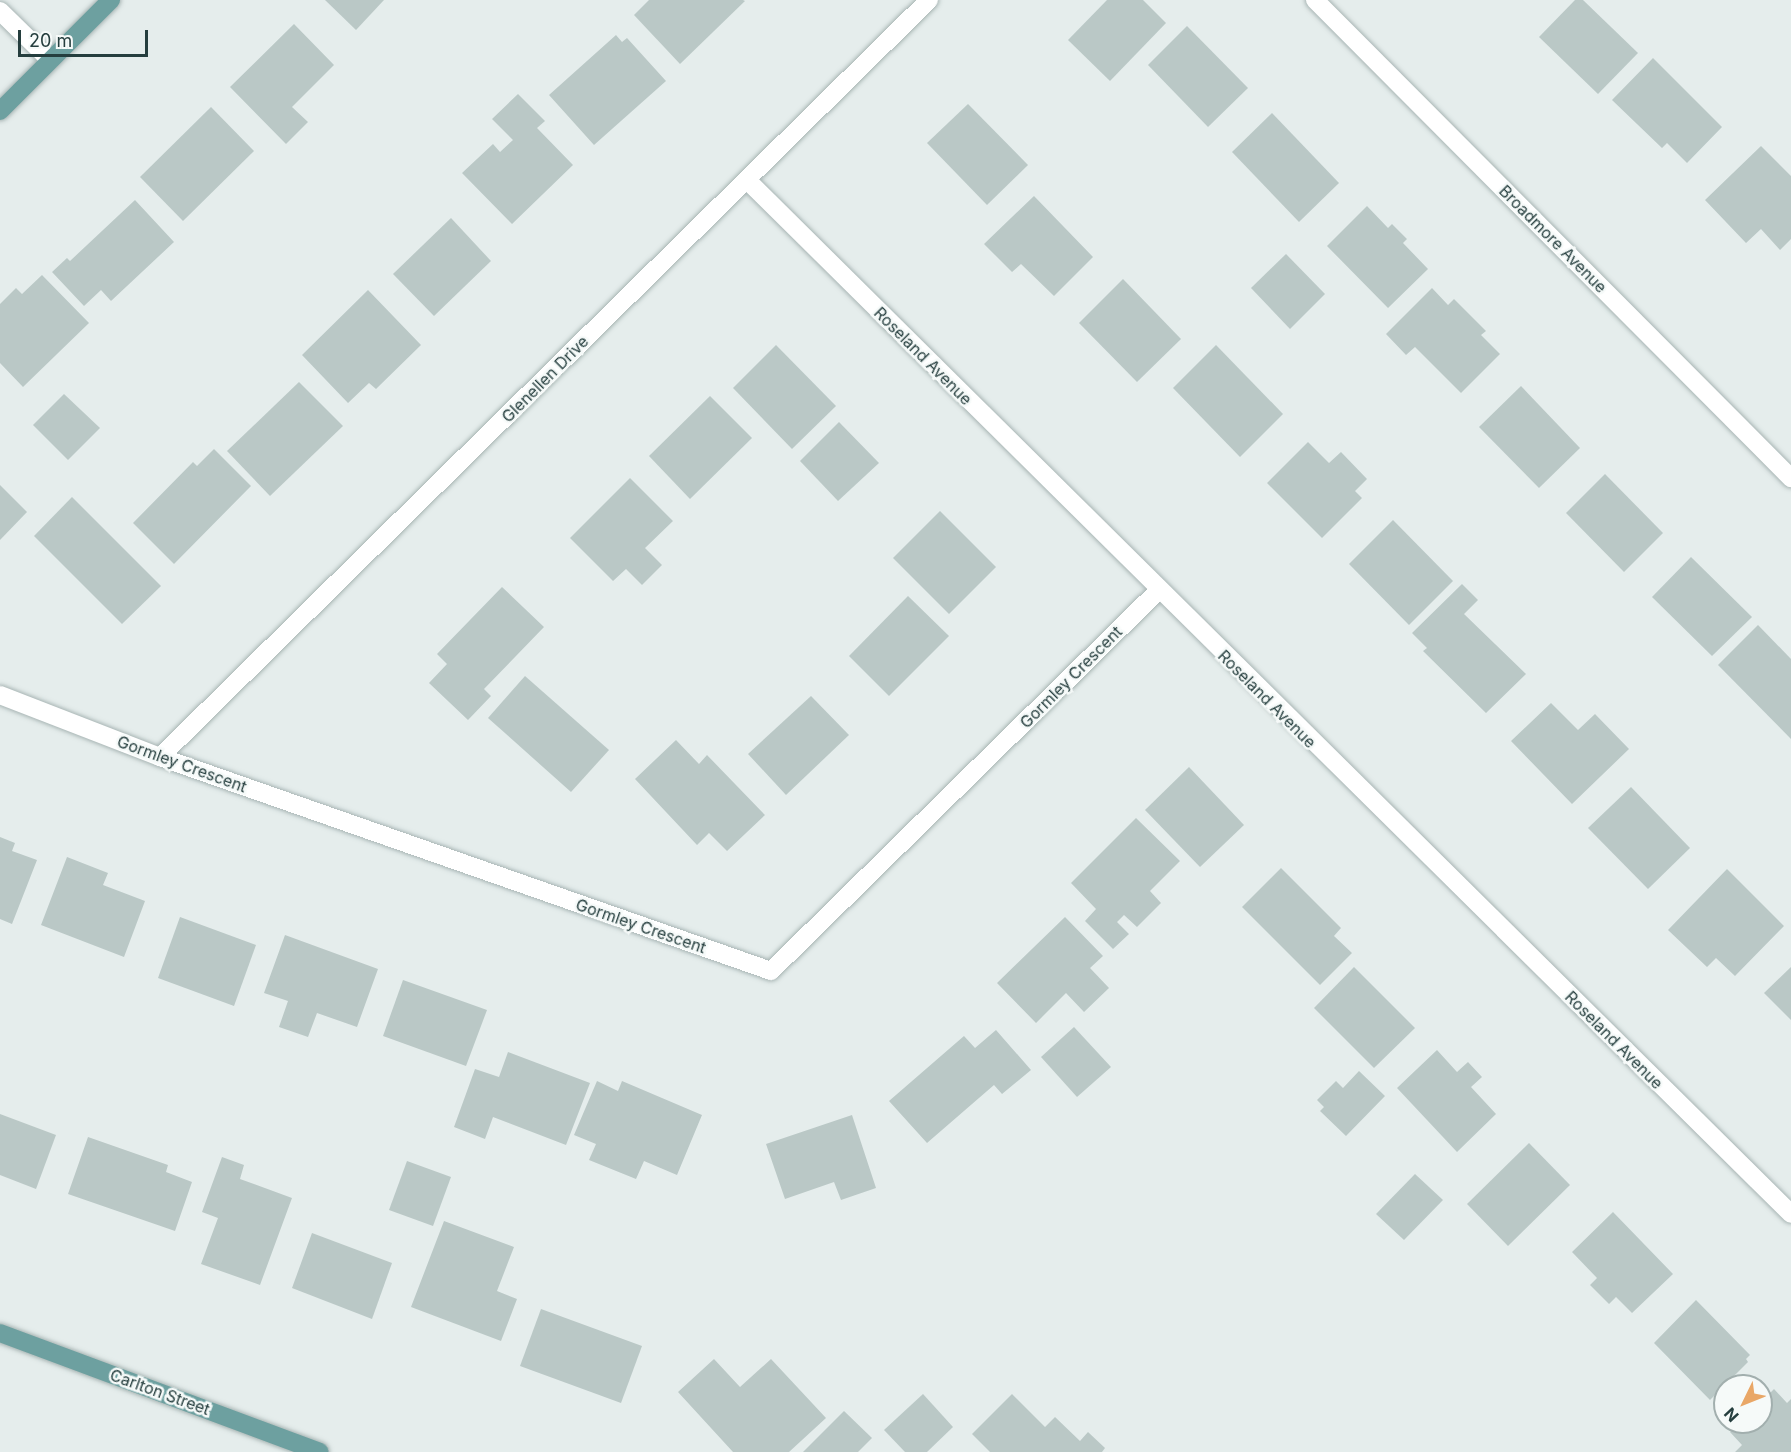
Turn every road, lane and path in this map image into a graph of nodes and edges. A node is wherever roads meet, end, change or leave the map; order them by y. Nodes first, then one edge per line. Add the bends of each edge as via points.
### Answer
1 (111, 0) edge
2 (929, 0) edge
3 (1315, 0) edge
4 (0, 11) edge
5 (50, 60) junction
6 (0, 111) edge
7 (747, 180) junction
8 (1791, 478) edge
9 (1158, 591) junction
10 (0, 695) edge
11 (160, 757) junction
12 (1791, 1214) edge
13 (0, 1333) edge
14 (320, 1452) edge

1 - 5 main road
2 - 7 street, Glenellen Drive
3 - 8 street, Broadmore Avenue
4 - 5 street
5 - 6 main road
7 - 9 street, Roseland Avenue
7 - 11 street, Glenellen Drive
9 - 11 street, Gormley Crescent via 771,971
9 - 12 street, Roseland Avenue
10 - 11 street, Gormley Crescent
13 - 14 main road, Carlton Street

